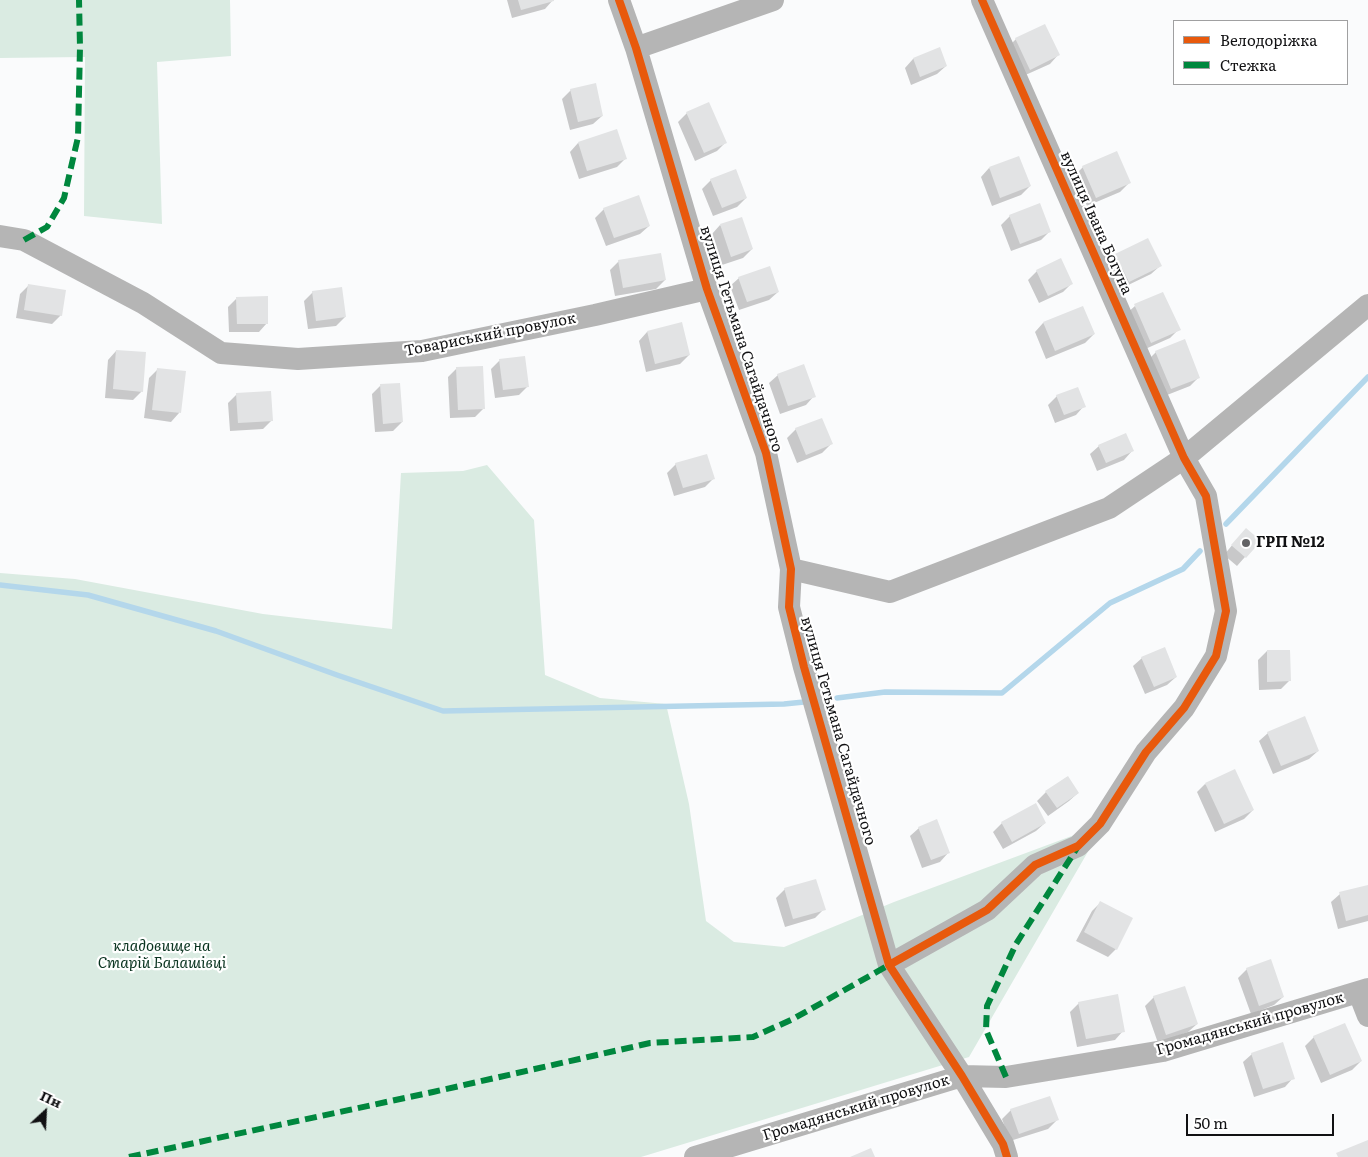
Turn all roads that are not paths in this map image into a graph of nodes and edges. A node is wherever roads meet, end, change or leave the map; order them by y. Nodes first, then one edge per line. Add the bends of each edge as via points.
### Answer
1 (619, 0) edge
2 (773, 0) edge
3 (982, 0) edge
4 (636, 48) junction
5 (0, 236) edge
6 (707, 289) junction
7 (1368, 305) edge
8 (1184, 458) junction
9 (791, 569) junction
10 (888, 965) junction
11 (1364, 991) edge
12 (1368, 1016) edge
13 (962, 1076) junction
14 (695, 1157) edge
15 (1007, 1157) edge

1 - 4 street, вулиця Гетьмана Сагайдачного
2 - 4 street
3 - 8 street, вулиця Івана Богуна
4 - 6 street, вулиця Гетьмана Сагайдачного
5 - 6 street, Товариський провулок via 24,240 143,303 221,353 298,359 422,351
6 - 9 street, вулиця Гетьмана Сагайдачного via 766,453
7 - 8 street
8 - 9 street via 1109,508 890,592
8 - 10 street via 1206,496 1226,611 1216,656 1184,708 1146,752 1100,824 1078,846 1035,865 987,910
9 - 10 street, вулиця Гетьмана Сагайдачного via 789,607
10 - 13 street, вулиця Гетьмана Сагайдачного
11 - 12 street
11 - 13 street, Громадянський провулок via 1163,1051 1006,1077
13 - 14 street, Громадянський провулок
13 - 15 street, вулиця Гетьмана Сагайдачного via 1003,1144

